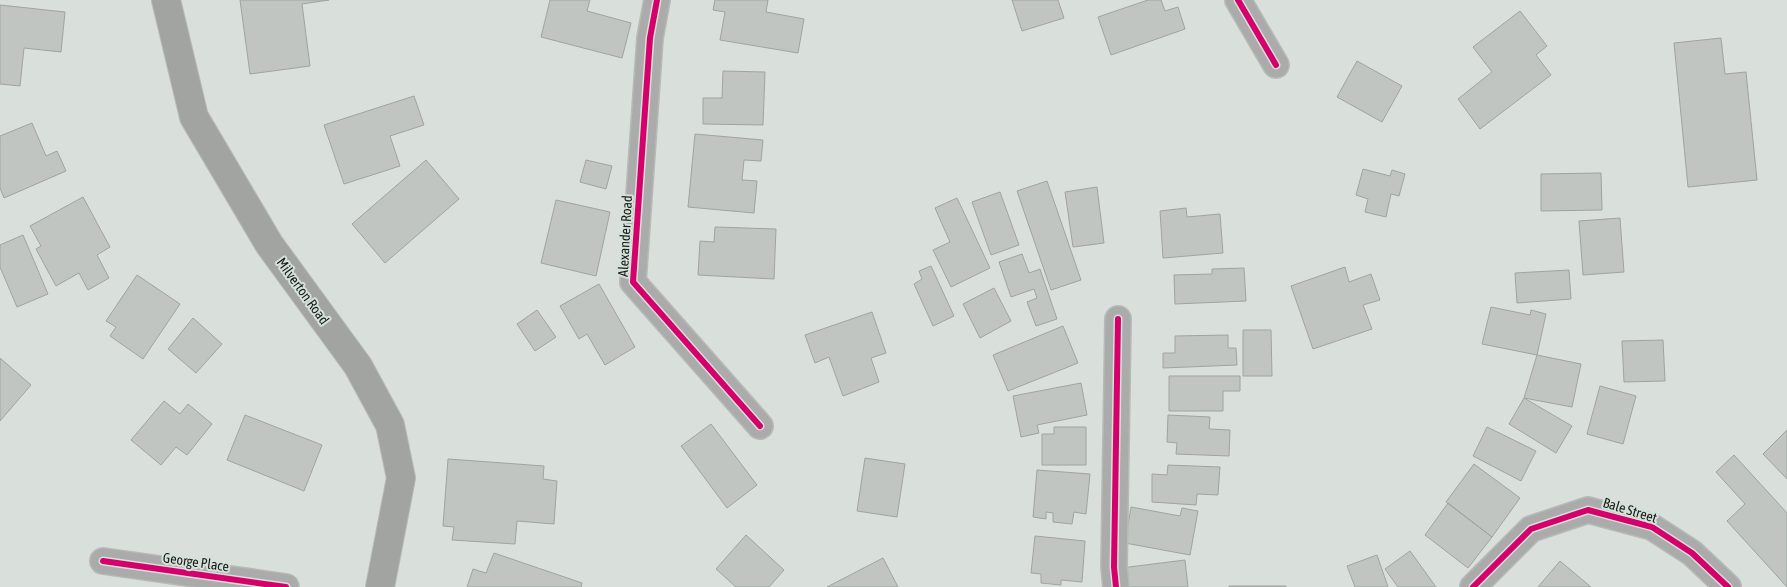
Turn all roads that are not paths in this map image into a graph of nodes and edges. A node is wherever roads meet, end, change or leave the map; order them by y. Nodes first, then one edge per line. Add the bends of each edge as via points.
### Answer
1 (166, 0) edge
2 (656, 0) edge
3 (1238, 0) edge
4 (1276, 65) dead end
5 (1118, 319) dead end
6 (760, 426) dead end
7 (103, 561) dead end
8 (286, 587) edge
9 (380, 587) edge
10 (1116, 587) edge
11 (1473, 587) edge
12 (1728, 587) edge

1 - 9 main road, Milverton Road via 194,117 269,244 358,366 390,425 401,478
2 - 6 street, Alexander Road via 650,38 633,282
3 - 4 street
5 - 10 street
7 - 8 street, George Place
11 - 12 street, Bale Street via 1531,529 1588,510 1652,527 1692,553

